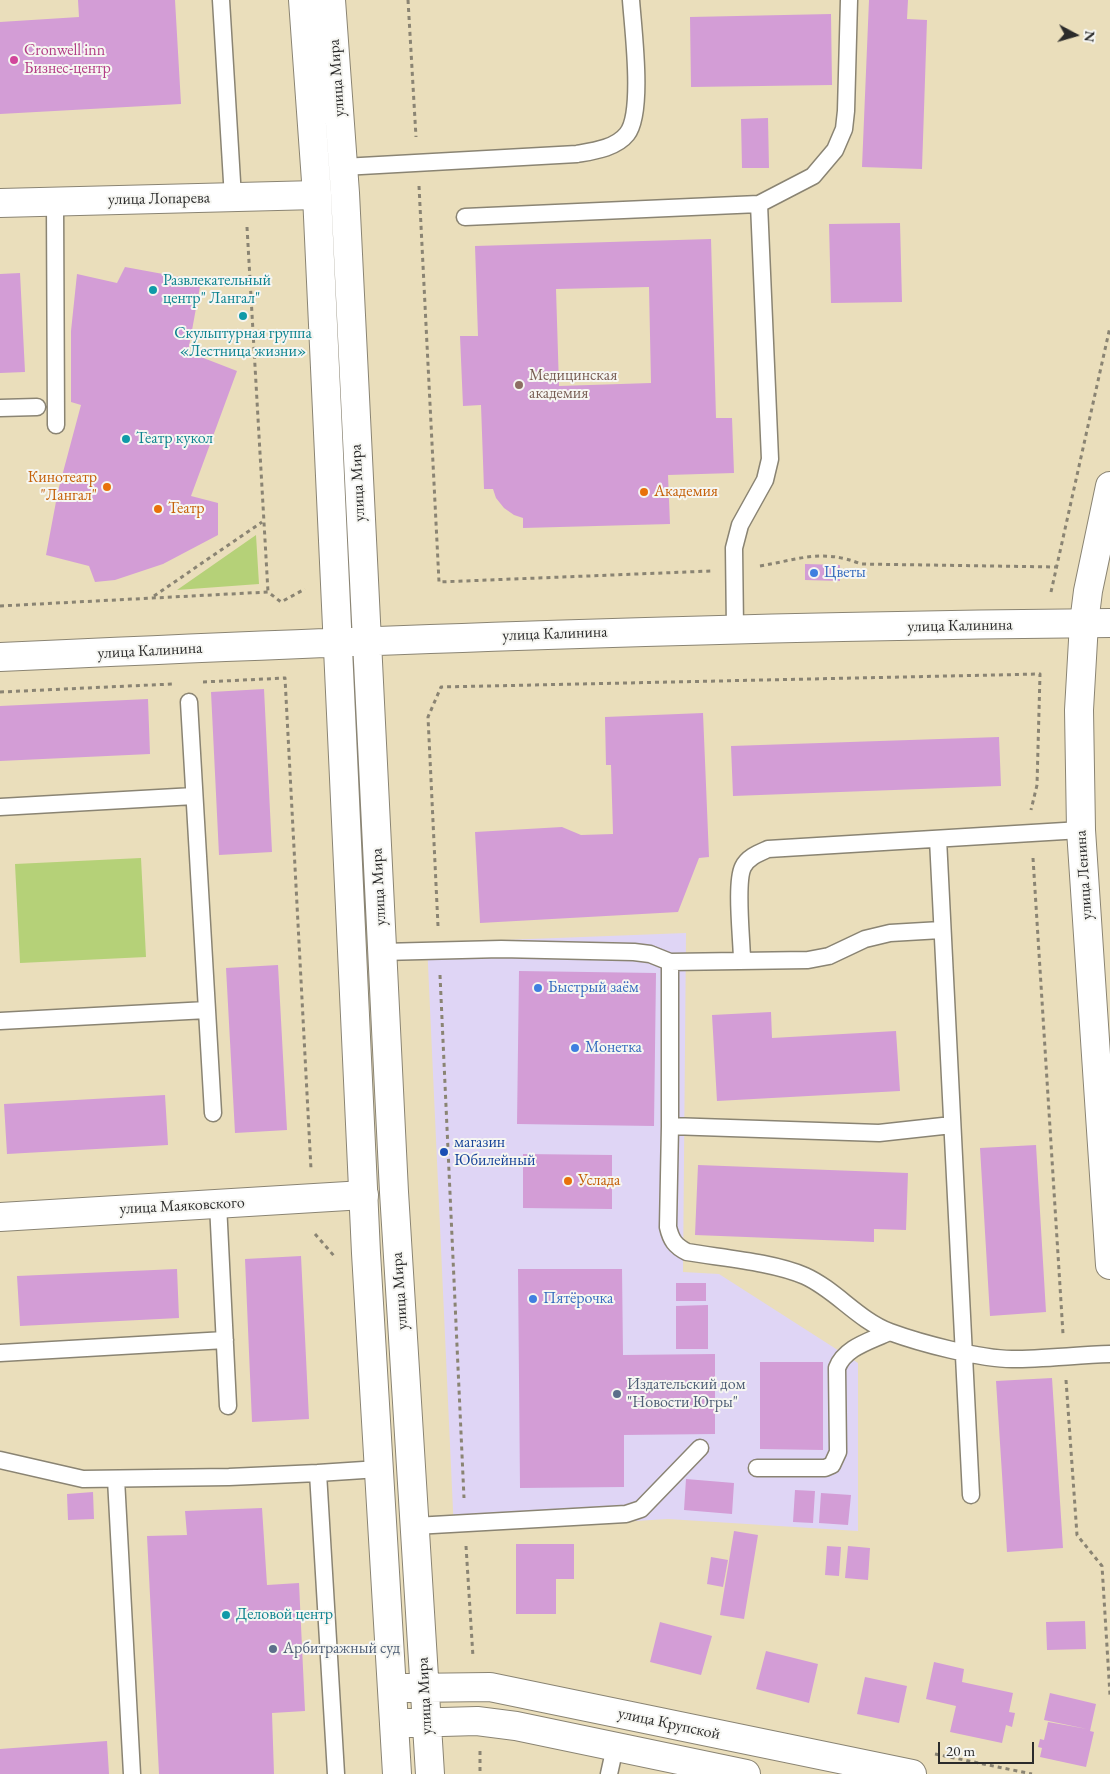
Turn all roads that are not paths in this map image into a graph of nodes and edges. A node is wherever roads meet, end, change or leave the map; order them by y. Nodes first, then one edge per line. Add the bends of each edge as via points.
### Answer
1 (221, 0) edge
2 (303, 0) edge
3 (331, 0) edge
4 (631, 0) edge
5 (849, 0) edge
6 (344, 180) junction
7 (317, 195) junction
8 (233, 198) junction
9 (55, 202) junction
10 (0, 203) edge
11 (759, 204) junction
12 (466, 217) dead end
13 (37, 407) dead end
14 (0, 408) edge
15 (56, 424) dead end
16 (1110, 486) edge
17 (1097, 623) edge
18 (735, 629) junction
19 (366, 641) junction
20 (336, 642) junction
21 (0, 657) edge
22 (189, 702) dead end
23 (194, 796) junction
24 (0, 807) edge
25 (1081, 830) junction
26 (938, 839) junction
27 (941, 930) junction
28 (382, 952) junction
29 (742, 961) junction
30 (670, 962) junction
31 (207, 1010) junction
32 (0, 1021) edge
33 (213, 1113) dead end
34 (952, 1125) junction
35 (670, 1126) junction
36 (394, 1192) junction
37 (364, 1195) junction
38 (218, 1204) junction
39 (0, 1216) edge
40 (1110, 1265) edge
41 (889, 1332) junction
42 (225, 1340) junction
43 (964, 1352) junction
44 (0, 1353) edge
45 (1110, 1354) edge
46 (228, 1406) dead end
47 (700, 1448) dead end
48 (0, 1460) edge
49 (757, 1468) dead end
50 (379, 1469) junction
51 (318, 1473) junction
52 (116, 1479) junction
53 (972, 1495) dead end
54 (415, 1526) junction
55 (424, 1687) junction
56 (392, 1688) junction
57 (427, 1722) junction
58 (394, 1724) junction
59 (615, 1747) junction
60 (132, 1774) edge
61 (336, 1774) edge
62 (397, 1774) edge
63 (430, 1774) edge
64 (609, 1774) edge
65 (746, 1774) edge
66 (912, 1774) edge

1 - 8 lane
2 - 7 main road, улица Мира
3 - 6 main road, улица Мира
4 - 6 lane via 634,119 627,134 615,143 597,151 577,154 417,162
5 - 11 lane via 846,110 844,129 835,150 813,176
6 - 7 main road, улица Лопарева
6 - 19 main road, улица Мира
7 - 8 main road, улица Лопарева
7 - 20 main road, улица Мира
8 - 9 main road, улица Лопарева
9 - 10 main road, улица Лопарева
9 - 15 lane
11 - 12 lane
11 - 18 lane via 770,459 765,480 740,525 734,548
13 - 14 lane
16 - 17 main road, улица Ленина via 1092,567
17 - 18 main road, улица Калинина
17 - 25 main road, улица Ленина via 1079,710
18 - 19 main road, улица Калинина
19 - 20 main road, улица Калинина
19 - 28 main road, улица Мира
20 - 21 main road, улица Калинина
20 - 37 main road, улица Мира
22 - 23 lane
23 - 24 lane
23 - 31 lane
25 - 26 lane
25 - 40 main road, улица Ленина
26 - 27 lane
26 - 29 lane via 768,849 752,856 743,866 740,880
27 - 29 lane via 890,933 865,939 829,956 808,960
27 - 34 lane
28 - 30 lane via 634,952
28 - 36 main road, улица Мира
29 - 30 lane
30 - 35 lane
31 - 32 lane
31 - 33 lane
34 - 35 lane via 879,1133
34 - 43 lane
35 - 41 lane via 668,1227 670,1239 677,1247 686,1252 806,1276
36 - 37 main road, улица Маяковского
36 - 54 main road, улица Мира
37 - 38 main road, улица Маяковского
37 - 50 main road, улица Мира
38 - 39 main road, улица Маяковского
38 - 42 lane
41 - 43 lane
41 - 49 lane via 840,1359 837,1368 838,1452 832,1465 825,1468
42 - 44 lane
42 - 46 lane
43 - 45 lane via 1011,1359
43 - 53 lane
47 - 54 lane via 641,1509 626,1514
48 - 52 lane via 72,1477
50 - 51 lane
50 - 56 main road, улица Мира
51 - 52 lane
51 - 61 lane
52 - 60 lane
54 - 55 main road, улица Мира
55 - 56 main road, улица Крупской
55 - 57 main road, улица Мира
55 - 66 main road, улица Крупской via 475,1686 516,1692
56 - 58 main road, улица Мира
57 - 58 main road, улица Крупской
57 - 59 main road, улица Крупской via 492,1722
57 - 63 main road, улица Мира
58 - 62 main road, улица Мира
59 - 64 lane
59 - 65 main road, улица Крупской

